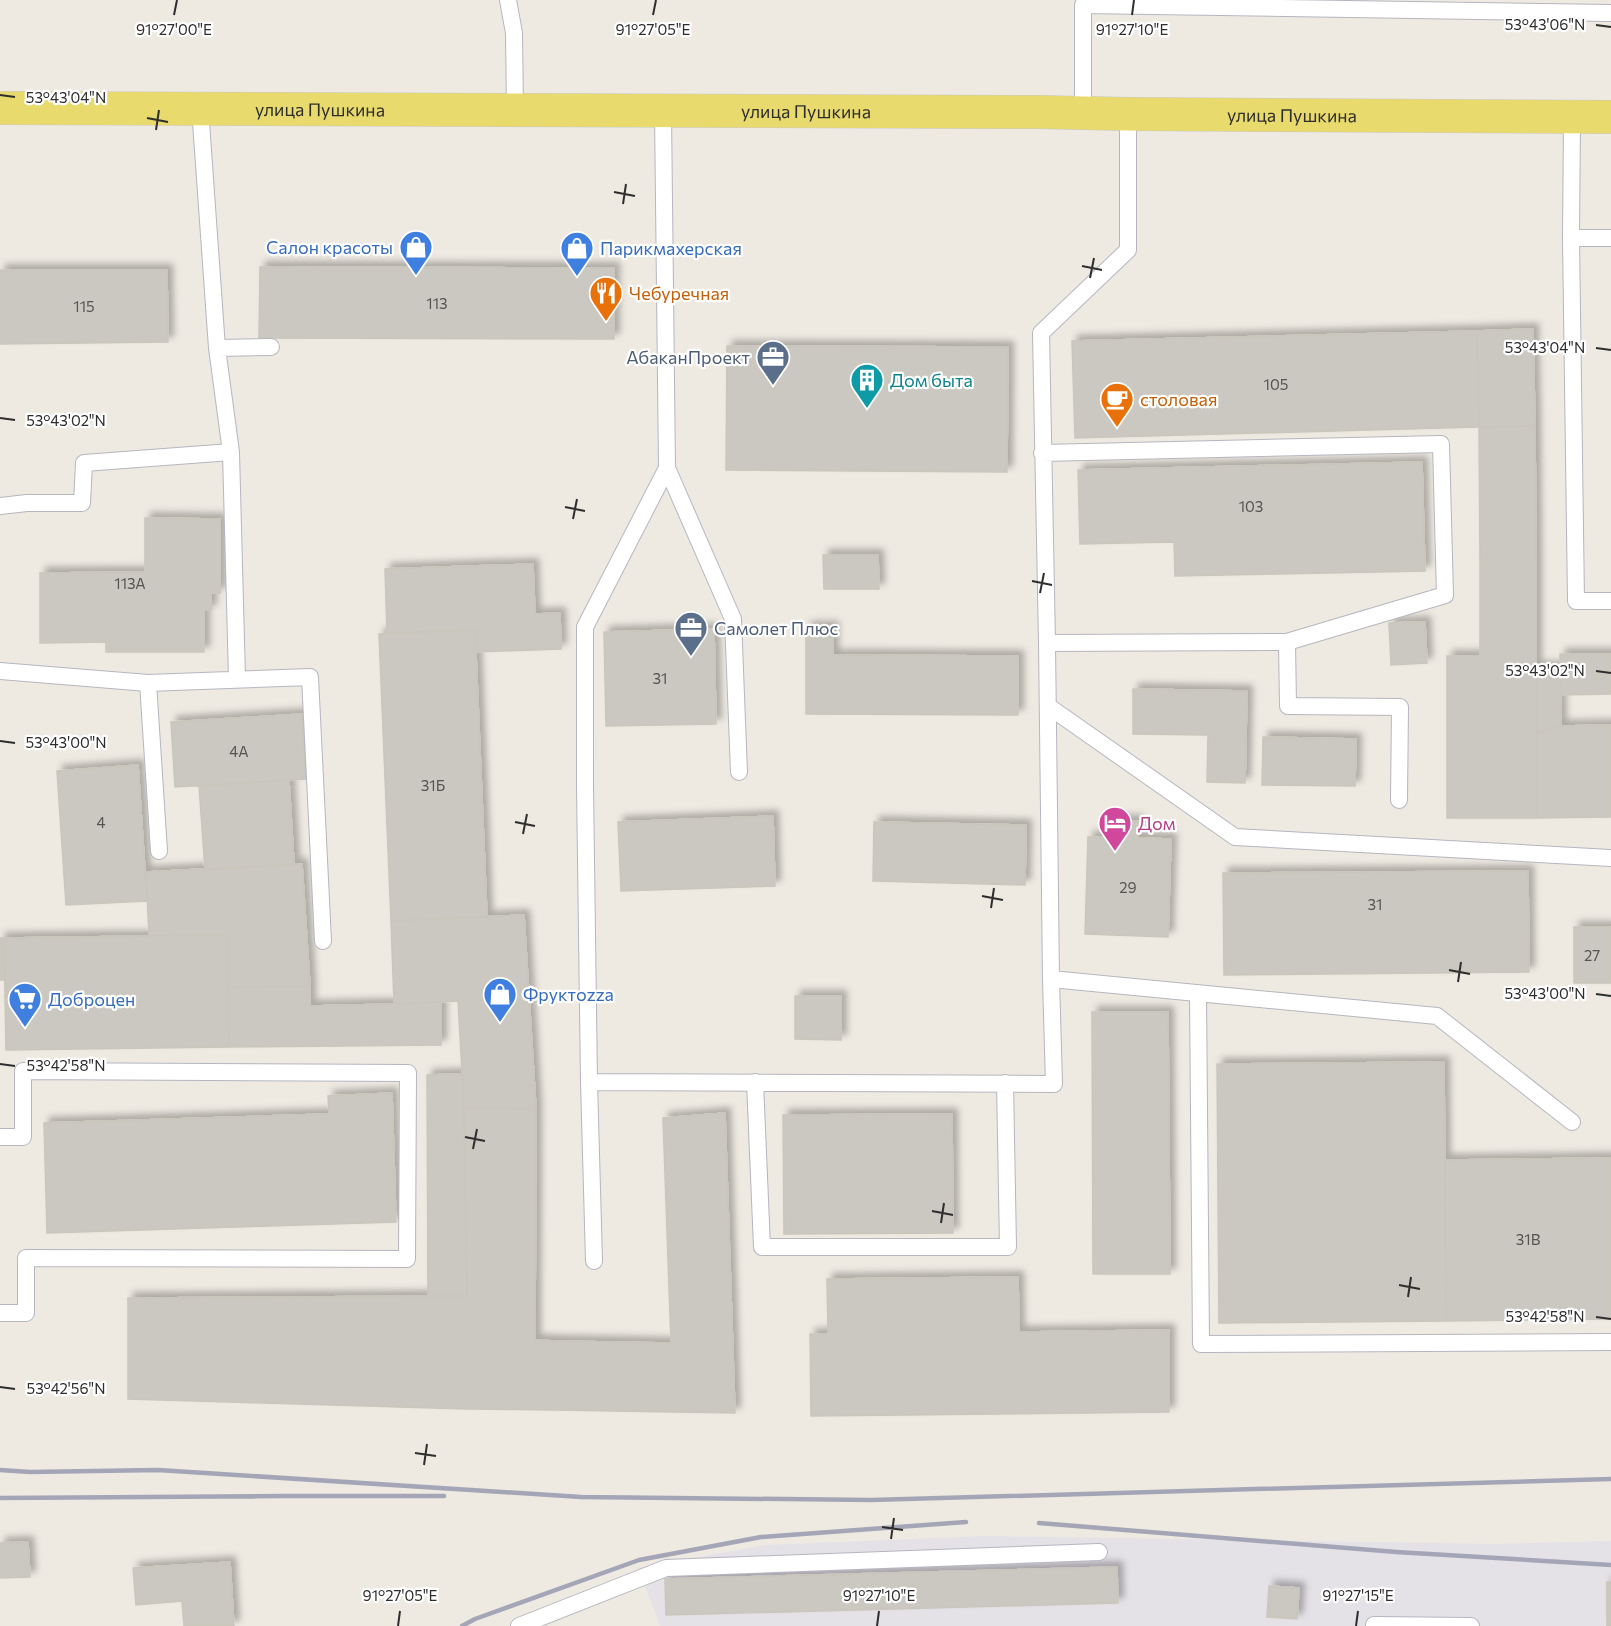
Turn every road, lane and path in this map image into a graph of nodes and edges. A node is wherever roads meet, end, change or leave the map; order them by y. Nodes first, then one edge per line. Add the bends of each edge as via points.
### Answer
1 (508, 0) edge
2 (1611, 13) edge
3 (0, 108) edge
4 (200, 108) junction
5 (515, 110) junction
6 (663, 112) junction
7 (1083, 113) junction
8 (1128, 114) junction
9 (1572, 117) junction
10 (1611, 117) edge
11 (1571, 238) junction
12 (1611, 238) edge
13 (271, 347) dead end
14 (217, 348) junction
15 (231, 452) junction
16 (1042, 453) junction
17 (667, 468) junction
18 (0, 506) edge
19 (1611, 601) edge
20 (1287, 642) junction
21 (1047, 643) junction
22 (0, 671) edge
23 (237, 679) junction
24 (148, 683) junction
25 (1048, 706) junction
26 (739, 772) dead end
27 (1400, 800) dead end
28 (159, 851) dead end
29 (1611, 858) edge
30 (323, 941) dead end
31 (1051, 979) junction
32 (1198, 993) junction
33 (589, 1082) junction
34 (756, 1082) junction
35 (1005, 1083) junction
36 (1572, 1122) dead end
37 (0, 1137) edge
38 (594, 1261) dead end
39 (0, 1313) edge
40 (1611, 1342) edge
41 (1099, 1552) dead end
42 (1374, 1625) edge
43 (519, 1626) edge
44 (1471, 1626) edge

1 - 5 lane via 514,33
2 - 7 lane via 1083,5
3 - 4 main road, улица Пушкина
4 - 5 main road, улица Пушкина
4 - 14 lane
5 - 6 main road, улица Пушкина
6 - 7 main road, улица Пушкина
6 - 17 lane
7 - 8 main road, улица Пушкина
8 - 9 main road, улица Пушкина
8 - 16 lane via 1128,250 1041,333
9 - 10 main road, улица Пушкина
9 - 11 lane
11 - 12 lane
11 - 19 lane via 1576,601
13 - 14 lane
14 - 15 lane
15 - 18 lane via 84,463 82,503
15 - 23 lane
16 - 20 lane via 1441,444 1445,595
16 - 21 lane
17 - 26 lane via 733,619
17 - 33 lane via 585,627
20 - 21 lane
20 - 27 lane via 1288,706 1400,707
21 - 25 lane
22 - 24 lane
23 - 24 lane
23 - 30 lane via 310,677
24 - 28 lane
25 - 29 lane via 1235,837
25 - 31 lane
31 - 32 lane
31 - 35 lane via 1054,1084
32 - 36 lane via 1437,1016
32 - 40 lane via 1201,1344
33 - 34 lane
33 - 38 lane
34 - 35 lane
34 - 35 lane via 762,1247 1008,1247
37 - 39 lane via 23,1137 24,1071 408,1073 408,1259 26,1258 27,1313
41 - 43 lane via 666,1568
42 - 44 lane

